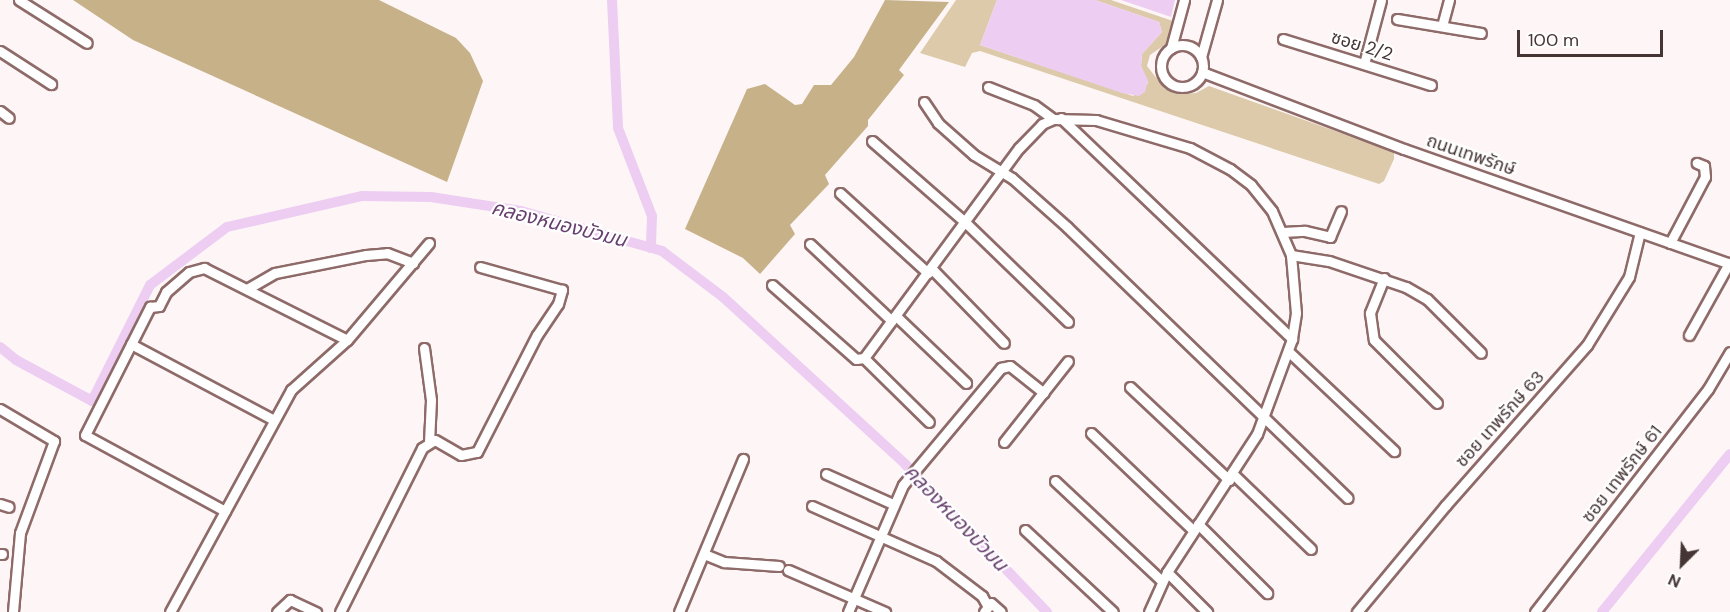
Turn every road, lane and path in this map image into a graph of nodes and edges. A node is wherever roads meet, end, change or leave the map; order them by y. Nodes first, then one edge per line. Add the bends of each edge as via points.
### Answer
1 (19, 0) edge
2 (1184, 0) edge
3 (1216, 0) edge
4 (1381, 0) edge
5 (1449, 0) edge
6 (1397, 19) dead end
7 (1442, 26) junction
8 (1481, 33) dead end
9 (1283, 39) dead end
10 (87, 43) dead end
11 (1172, 48) junction
12 (0, 51) edge
13 (1201, 57) junction
14 (1364, 64) junction
15 (1202, 72) junction
16 (51, 84) dead end
17 (1431, 85) dead end
18 (988, 87) dead end
19 (924, 102) dead end
20 (0, 111) edge
21 (9, 118) dead end
22 (1057, 119) junction
23 (872, 141) dead end
24 (1697, 163) dead end
25 (1002, 173) junction
26 (840, 194) dead end
27 (1341, 211) dead end
28 (966, 223) junction
29 (1283, 232) junction
30 (1640, 232) junction
31 (429, 243) dead end
32 (1670, 243) junction
33 (810, 244) dead end
34 (1291, 255) junction
35 (413, 263) junction
36 (1729, 264) edge
37 (480, 267) dead end
38 (930, 271) junction
39 (1384, 278) junction
40 (772, 285) dead end
41 (247, 289) junction
42 (894, 318) junction
43 (1068, 322) dead end
44 (1689, 335) dead end
45 (1292, 339) junction
46 (347, 340) junction
47 (1004, 343) dead end
48 (131, 344) junction
49 (424, 348) dead end
50 (1288, 351) junction
51 (1730, 352) edge
52 (1481, 353) dead end
53 (864, 358) junction
54 (1068, 361) dead end
55 (966, 383) dead end
56 (1130, 387) dead end
57 (1044, 393) junction
58 (1437, 403) dead end
59 (0, 409) edge
60 (1264, 419) junction
61 (274, 420) junction
62 (929, 422) dead end
63 (1091, 434) dead end
64 (429, 442) junction
65 (1004, 442) dead end
66 (1394, 451) dead end
67 (742, 459) dead end
68 (826, 474) dead end
69 (1231, 477) junction
70 (1056, 481) dead end
71 (1348, 498) dead end
72 (893, 504) junction
73 (812, 506) dead end
74 (225, 510) junction
75 (1196, 527) junction
76 (1025, 530) dead end
77 (880, 536) junction
78 (1311, 549) dead end
79 (704, 554) junction
80 (1164, 576) junction
81 (1267, 593) dead end
82 (854, 598) junction
83 (985, 609) edge
84 (13, 612) edge
85 (170, 612) edge
86 (277, 612) edge
87 (316, 612) edge
88 (340, 612) edge
89 (679, 612) edge
90 (848, 612) edge
91 (885, 612) edge
92 (1001, 612) edge
93 (1113, 612) edge
94 (1149, 612) edge
95 (1207, 612) edge
96 (1357, 612) edge
97 (1535, 612) edge

1 - 10 street
2 - 11 street
3 - 13 street
4 - 14 street
5 - 7 street
6 - 7 street
7 - 8 street
9 - 14 street, ซอย 2/2
11 - 13 street via 1192,47
11 - 15 street via 1161,64 1169,82 1188,86
12 - 16 street
13 - 15 street
14 - 17 street, ซอย 2/2
15 - 30 street, ถนนเทพรักษ์
18 - 22 street via 1034,105
19 - 25 street via 938,123
20 - 21 street
22 - 25 street via 1034,130
22 - 29 street via 1096,120 1209,156 1263,197
22 - 45 street
23 - 28 street
24 - 32 street via 1704,166 1705,177
25 - 28 street
25 - 60 street via 1067,227
26 - 38 street
27 - 29 street via 1329,237 1305,231
28 - 38 street
28 - 43 street
29 - 34 street
30 - 32 street, ถนนเทพรักษ์
30 - 96 street, ซอย เทพรักษ์ 63 via 1629,278 1587,345 1444,506
31 - 35 street
32 - 36 street, ถนนเทพรักษ์
33 - 42 street
34 - 39 street via 1329,261
34 - 45 street via 1296,313
35 - 41 street via 387,253 366,255 275,273
35 - 46 street
36 - 44 street
37 - 64 street via 562,290 477,452 461,455 435,440
38 - 42 street
38 - 47 street
39 - 52 street via 1427,298
39 - 58 street via 1370,314 1374,340
40 - 53 street via 856,359
41 - 46 street
41 - 48 street via 212,270 196,267 166,292 159,306 150,307
42 - 53 street
42 - 55 street
45 - 50 street
46 - 61 street via 297,382
48 - 61 street
48 - 74 street via 85,435
49 - 64 street via 431,400
50 - 60 street
50 - 66 street
51 - 97 street, ซอย เทพรักษ์ 61 via 1708,389
53 - 62 street
54 - 57 street
56 - 69 street
57 - 65 street
57 - 72 street via 1005,365 906,480
59 - 84 street via 54,441 20,533
60 - 69 street
60 - 71 street
61 - 74 street
63 - 75 street
64 - 88 street via 417,456
67 - 79 street
68 - 72 street
69 - 75 street
69 - 78 street
70 - 80 street
72 - 77 street
73 - 77 street
74 - 85 street
75 - 80 street
75 - 81 street
76 - 93 street
77 - 82 street
77 - 83 street via 936,561 982,596
79 - 82 street via 724,562 784,568
79 - 89 street
80 - 94 street
80 - 95 street
82 - 90 street
82 - 91 street
83 - 92 street via 996,604
86 - 87 street via 290,600

